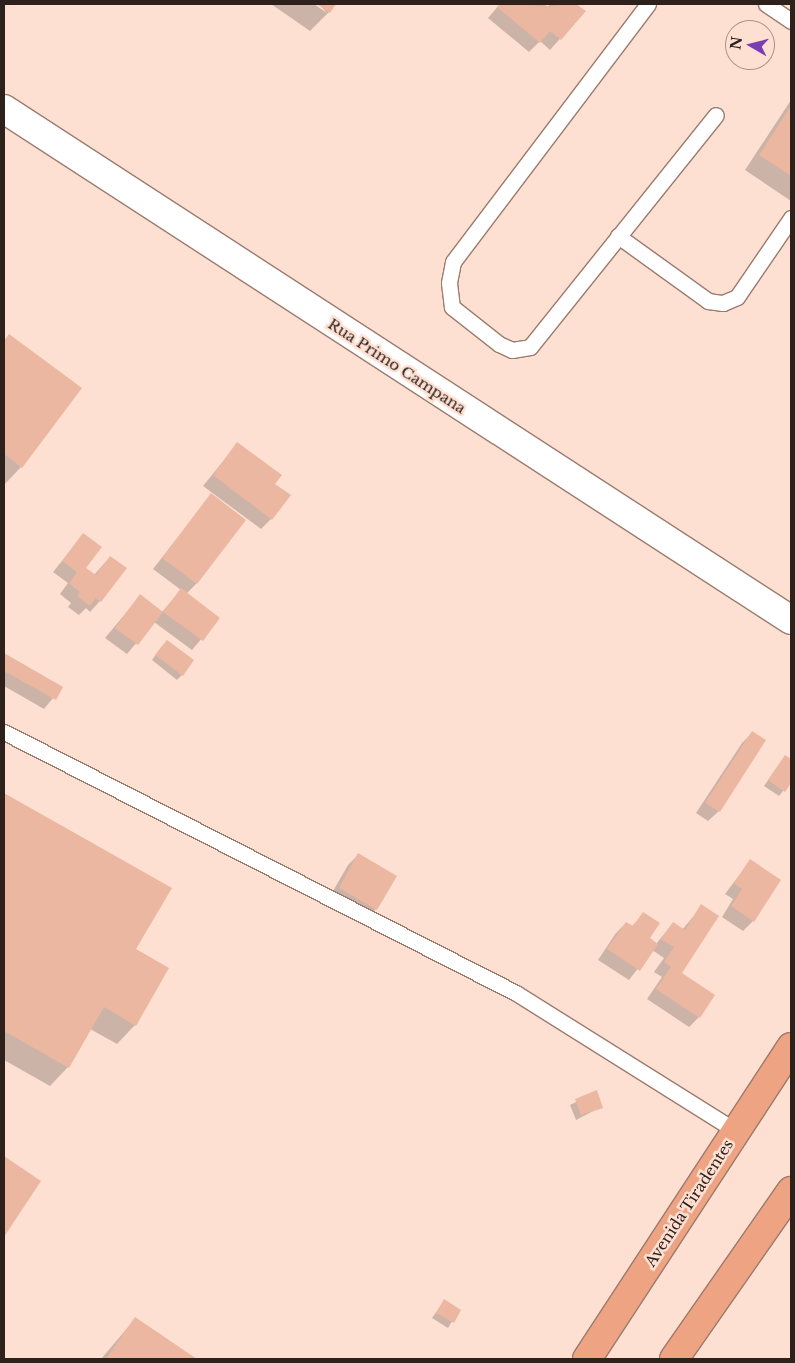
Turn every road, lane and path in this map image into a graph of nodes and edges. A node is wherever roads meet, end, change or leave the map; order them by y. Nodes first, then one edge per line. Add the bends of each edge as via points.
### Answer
1 (648, 4) edge
2 (766, 4) edge
3 (791, 20) edge
4 (4, 109) edge
5 (716, 115) dead end
6 (791, 218) edge
7 (618, 236) junction
8 (791, 620) edge
9 (4, 732) edge
10 (791, 1047) edge
11 (736, 1131) junction
12 (791, 1191) edge
13 (587, 1359) edge
14 (674, 1359) edge

1 - 7 lane via 452,262 449,283 452,307 499,344 512,350 530,347
2 - 3 lane
4 - 8 street, Rua Primo Campana
5 - 7 lane
6 - 7 lane via 737,297 723,303 708,301
9 - 11 lane via 516,994
10 - 11 highway, Avenida Tiradentes
11 - 13 highway, Avenida Tiradentes
12 - 14 highway

